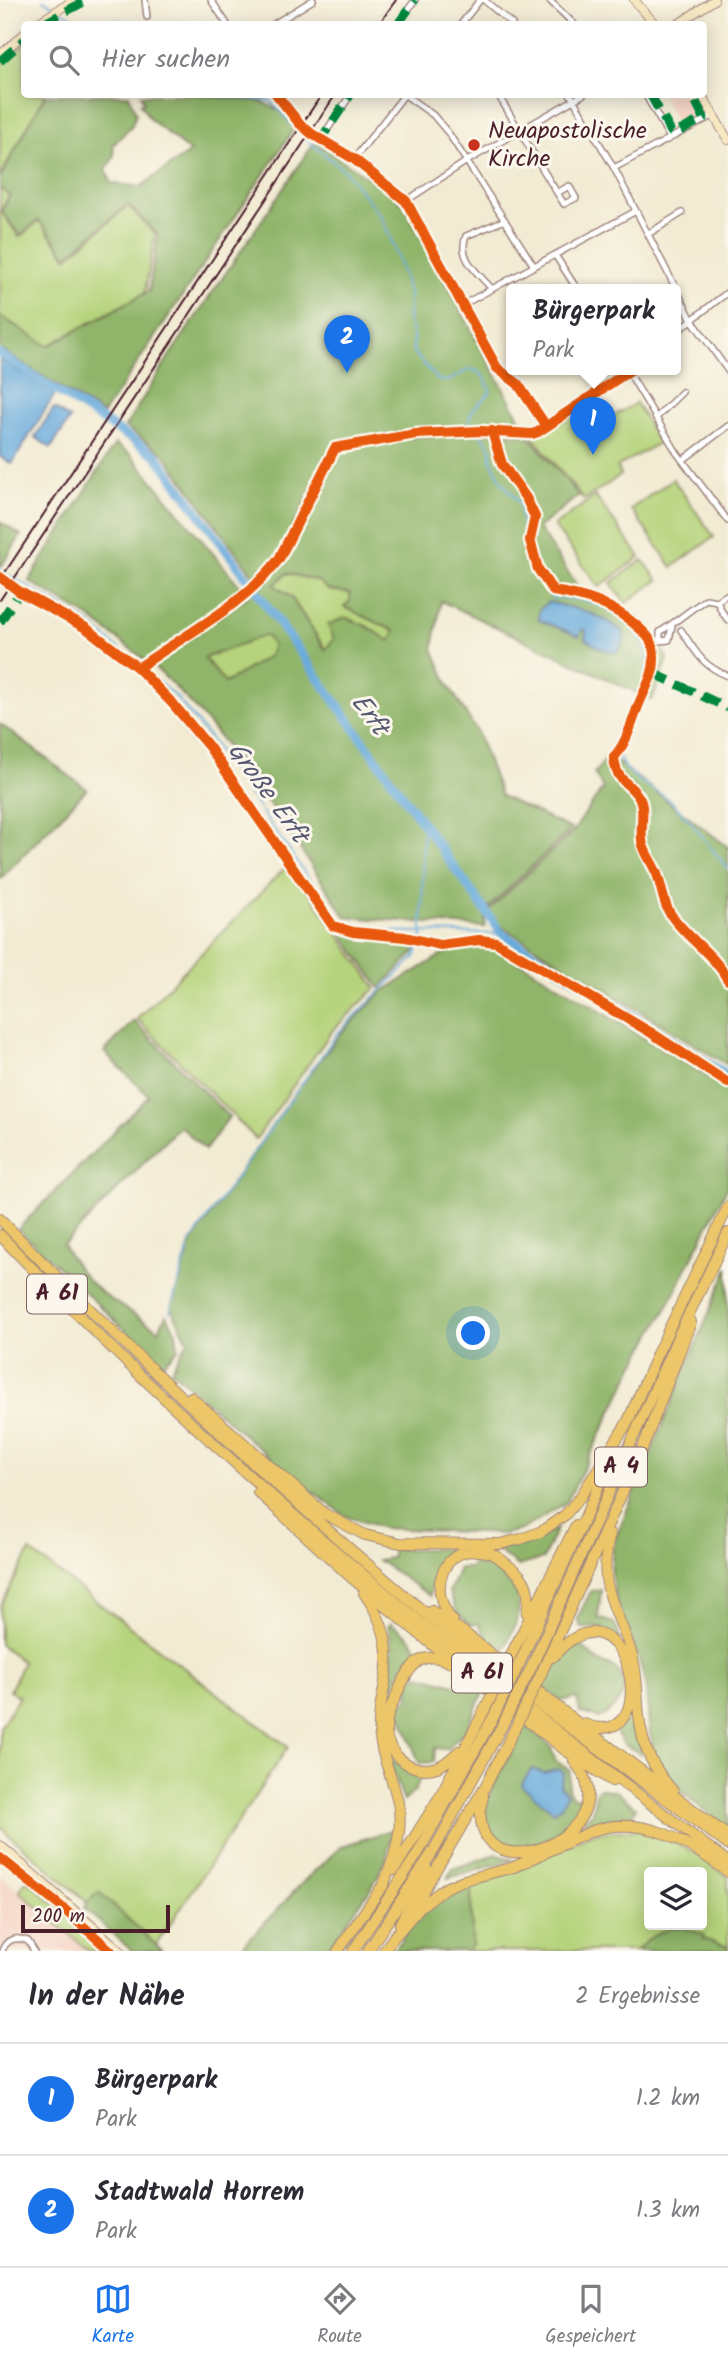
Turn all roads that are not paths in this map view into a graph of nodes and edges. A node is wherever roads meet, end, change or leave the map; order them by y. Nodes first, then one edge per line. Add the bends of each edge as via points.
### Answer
1 (74, 0) edge
2 (145, 0) edge
3 (211, 0) edge
4 (313, 0) edge
5 (415, 0) edge
6 (482, 0) edge
7 (549, 0) edge
8 (634, 0) edge
9 (714, 0) edge
10 (147, 16) dead end
11 (40, 21) edge
12 (225, 21) edge
13 (279, 21) edge
14 (400, 21) edge
15 (464, 21) edge
16 (508, 21) edge
17 (571, 21) edge
18 (652, 21) edge
19 (682, 21) edge
20 (21, 37) edge
21 (0, 55) edge
22 (348, 98) edge
23 (403, 98) edge
24 (409, 98) edge
25 (499, 98) edge
26 (569, 98) edge
27 (572, 98) edge
28 (647, 98) edge
29 (703, 98) edge
30 (714, 115) junction
31 (519, 130) junction
32 (670, 138) junction
33 (728, 140) edge
34 (354, 159) junction
35 (467, 161) junction
36 (614, 168) junction
37 (557, 193) dead end
38 (406, 201) junction
39 (636, 211) junction
40 (682, 213) dead end
41 (505, 220) junction
42 (648, 234) junction
43 (555, 255) junction
44 (534, 266) junction
45 (574, 284) edge
46 (674, 284) edge
47 (492, 289) junction
48 (728, 292) edge
49 (681, 298) edge
50 (464, 304) junction
51 (692, 320) junction
52 (681, 328) edge
53 (728, 371) edge
54 (505, 373) edge
55 (507, 375) edge
56 (622, 375) edge
57 (633, 375) edge
58 (682, 392) dead end
59 (656, 418) junction
60 (728, 426) edge
61 (683, 460) junction
62 (728, 521) edge
63 (728, 594) edge
64 (717, 601) junction
65 (728, 620) edge
66 (672, 625) dead end
67 (681, 630) dead end
68 (728, 676) edge
69 (728, 1207) edge
70 (0, 1219) edge
71 (728, 1233) edge
72 (0, 1235) edge
73 (711, 1268) junction
74 (127, 1346) junction
75 (627, 1423) junction
76 (614, 1442) junction
77 (214, 1446) junction
78 (617, 1506) junction
79 (353, 1579) junction
80 (385, 1579) junction
81 (524, 1626) junction
82 (462, 1632) junction
83 (543, 1670) junction
84 (464, 1671) junction
85 (574, 1720) junction
86 (465, 1746) junction
87 (565, 1750) junction
88 (486, 1785) junction
89 (680, 1800) junction
90 (655, 1808) junction
91 (728, 1836) edge
92 (0, 1845) edge
93 (728, 1845) edge
94 (434, 1850) junction
95 (728, 1862) edge
96 (728, 1872) edge
97 (383, 1886) junction
98 (394, 1937) junction
99 (2, 1947) edge
100 (34, 1951) edge
101 (121, 1951) edge
102 (338, 1951) edge
103 (353, 1951) edge
104 (368, 1951) edge
105 (384, 1951) edge

1 - 11 main road
2 - 10 street
3 - 12 street
4 - 13 street
5 - 14 street
6 - 15 street
6 - 16 street
7 - 17 street
8 - 18 main road
9 - 19 main road
20 - 21 main road
22 - 34 street via 321,139
23 - 34 street
24 - 35 street via 433,116
25 - 31 street
26 - 31 street
27 - 36 street
28 - 32 street
29 - 30 main road
30 - 32 street
30 - 33 main road
31 - 35 street
31 - 37 street
32 - 36 street
34 - 38 street
35 - 38 street
35 - 41 street
36 - 39 street
38 - 50 street
39 - 42 street
39 - 43 street
40 - 42 street
41 - 44 street
41 - 47 street via 466,236 462,246
42 - 46 street
43 - 44 street
43 - 45 street
44 - 47 street
47 - 50 street
48 - 51 street
49 - 51 street
50 - 54 street via 497,368
51 - 52 street
51 - 53 street
55 - 56 street via 546,426
57 - 59 street
58 - 59 street
59 - 61 street
60 - 61 street
61 - 62 street
63 - 64 street
64 - 65 street
64 - 66 street via 706,599
67 - 68 street via 710,668
69 - 75 highway, A 4
70 - 74 highway, A 61
71 - 73 highway, A 4
72 - 77 highway, A 61
73 - 78 highway
73 - 94 highway, A 4, bridge via 532,1666
74 - 76 highway via 325,1514 373,1538 474,1544 529,1537 570,1510
74 - 80 highway, A 61 via 251,1463
75 - 76 highway
75 - 103 highway, A 4, bridge via 494,1716 417,1855
76 - 81 highway
77 - 79 highway
77 - 90 highway, A 61 via 352,1566
78 - 83 highway
78 - 89 highway via 606,1549 606,1584 634,1660 645,1746 656,1770
79 - 84 highway
79 - 97 highway via 380,1619 388,1650 379,1735 398,1801 400,1827
80 - 82 highway
80 - 93 highway, A 61 via 550,1713
81 - 82 highway via 529,1591 520,1573 496,1556 468,1552 448,1564 439,1584 444,1611
81 - 86 highway, bridge
82 - 85 highway
83 - 85 highway via 570,1640 593,1634 615,1643 626,1659 631,1695 622,1719 603,1728
83 - 88 highway, bridge
84 - 86 highway via 441,1659 415,1663 390,1710 386,1731 396,1755 417,1768 437,1767
84 - 87 highway
85 - 89 highway
86 - 97 highway via 439,1798
87 - 88 highway via 585,1777 587,1803 572,1830 538,1849 514,1854 488,1838 480,1816
87 - 90 highway
88 - 98 highway
89 - 91 highway
90 - 95 highway, A 61
92 - 101 main road
94 - 98 highway
94 - 104 highway, A 4
96 - 98 highway via 660,1830 633,1825 604,1827 514,1867 445,1888 420,1907
97 - 102 highway
98 - 105 highway
99 - 100 street via 12,1939 23,1939

